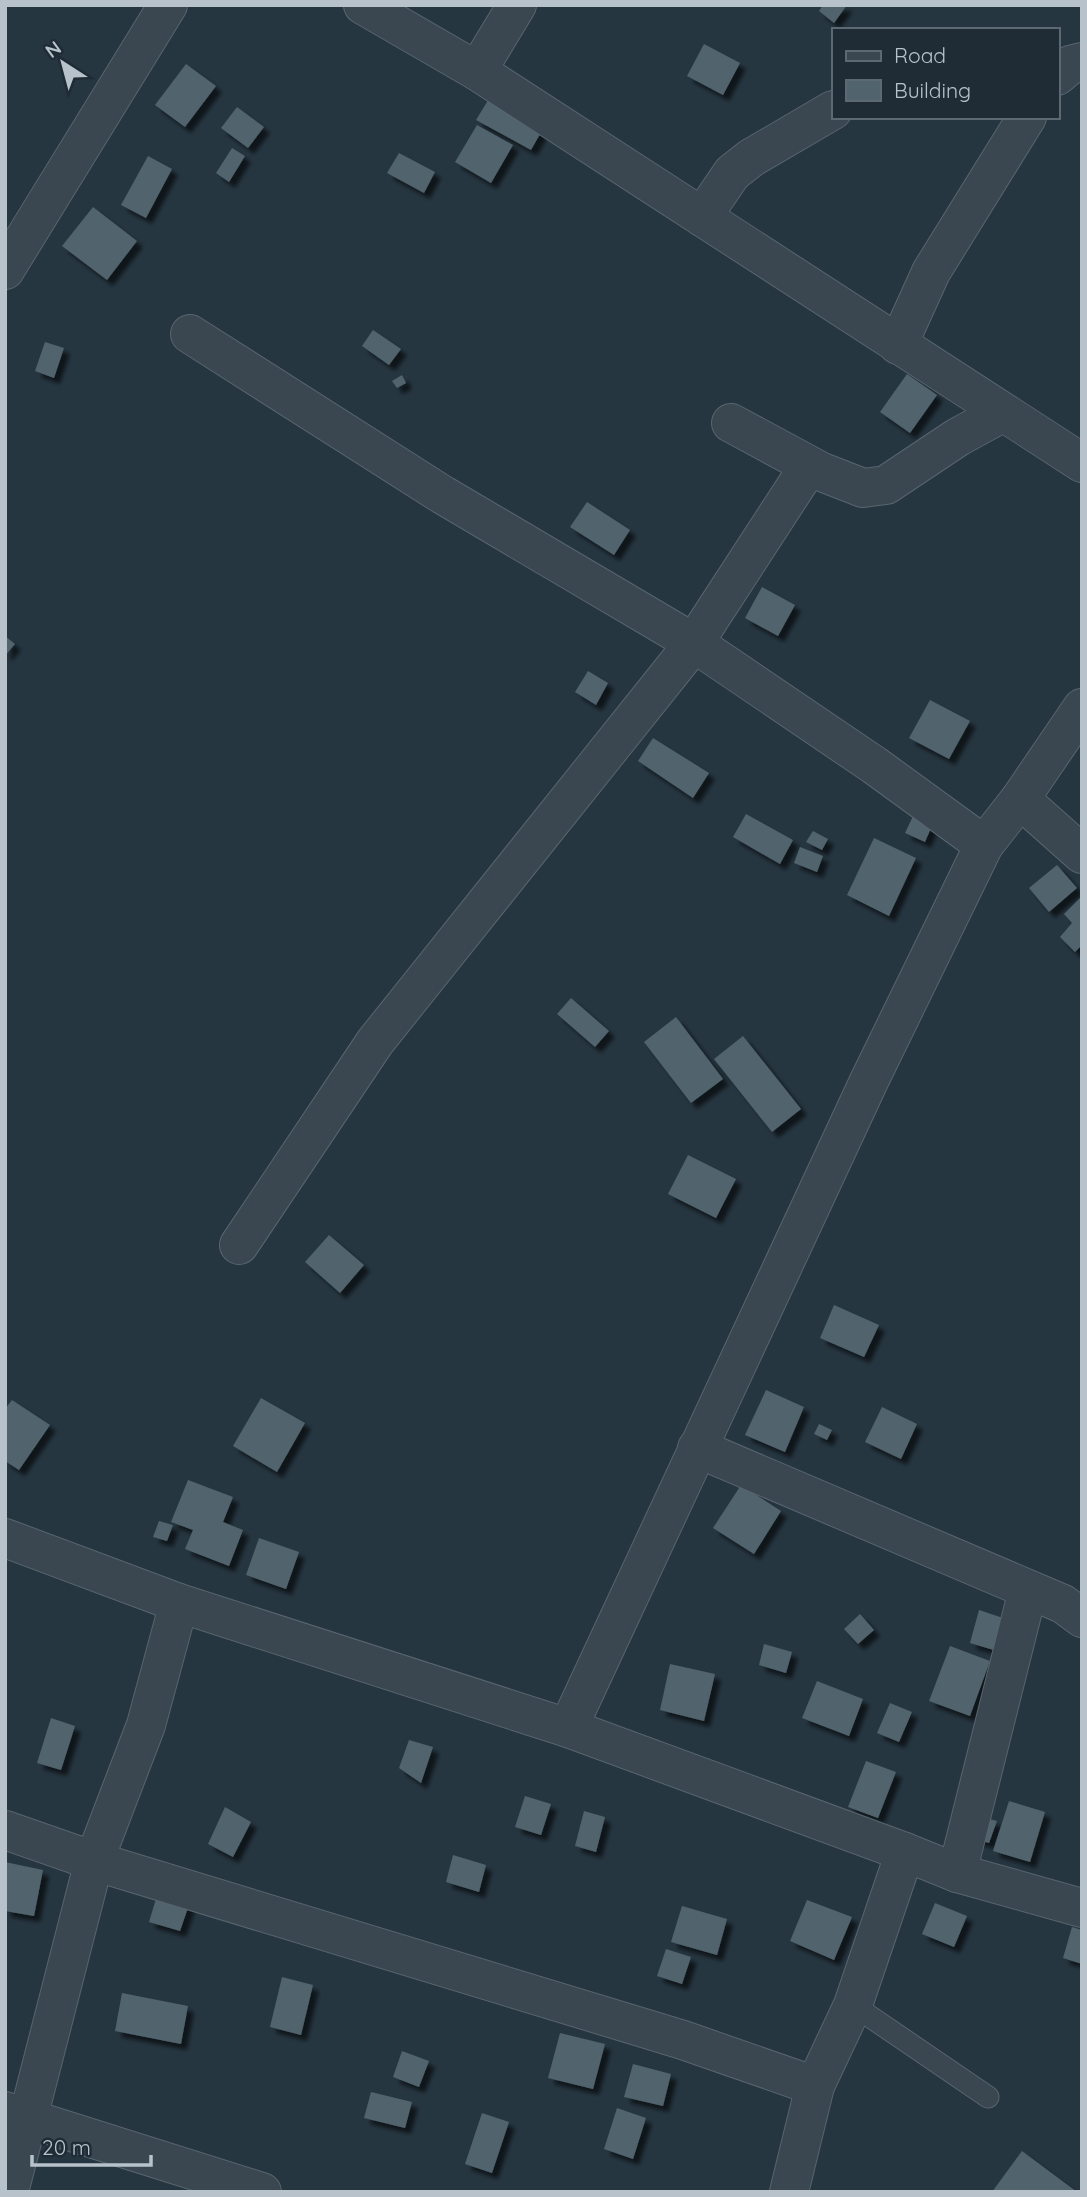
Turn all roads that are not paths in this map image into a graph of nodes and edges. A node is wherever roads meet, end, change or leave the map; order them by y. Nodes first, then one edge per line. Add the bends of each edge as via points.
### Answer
1 (168, 5) edge
2 (363, 5) edge
3 (517, 5) edge
4 (1082, 62) edge
5 (477, 71) junction
6 (1059, 74) edge
7 (832, 111) edge
8 (1026, 119) edge
9 (702, 217) junction
10 (5, 270) edge
11 (190, 334) dead end
12 (898, 345) junction
13 (1002, 413) junction
14 (731, 423) dead end
15 (1082, 463) edge
16 (809, 466) junction
17 (694, 643) junction
18 (1082, 708) edge
19 (1020, 799) junction
20 (984, 845) junction
21 (1082, 853) edge
22 (239, 1245) dead end
23 (697, 1448) junction
24 (5, 1538) edge
25 (1028, 1590) junction
26 (179, 1603) junction
27 (1082, 1618) edge
28 (568, 1728) junction
29 (5, 1830) edge
30 (905, 1852) junction
31 (94, 1861) junction
32 (957, 1873) junction
33 (1082, 1908) edge
34 (853, 2005) junction
35 (815, 2086) junction
36 (988, 2097) dead end
37 (17, 2116) edge
38 (9, 2192) edge
39 (262, 2192) edge
40 (789, 2192) edge

1 - 10 street
2 - 5 street
3 - 5 street
4 - 6 street
5 - 9 street
7 - 9 street via 742,165
8 - 12 street via 931,272
9 - 12 street
11 - 17 street via 443,495
12 - 13 street
13 - 15 street
13 - 16 street via 886,485 863,488
14 - 16 street
16 - 17 street
17 - 20 street
17 - 22 street via 375,1042
18 - 19 street
19 - 20 street
19 - 21 street
20 - 23 street
23 - 25 street
23 - 28 street
24 - 26 street
25 - 27 street via 1063,1604
25 - 32 street
26 - 28 street
26 - 31 street via 146,1725
28 - 30 street
29 - 31 street
30 - 32 street
30 - 34 street
31 - 35 street via 683,2040
31 - 37 street
32 - 33 street
34 - 35 street
34 - 36 lane
35 - 40 street
37 - 38 street
37 - 39 street

